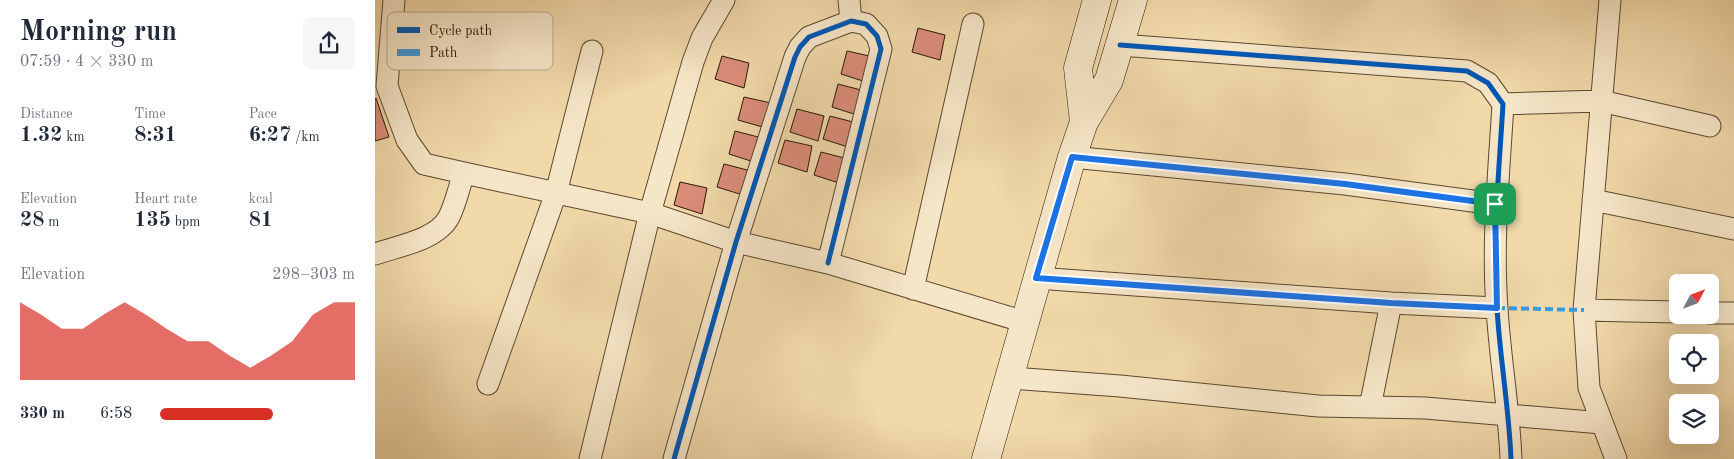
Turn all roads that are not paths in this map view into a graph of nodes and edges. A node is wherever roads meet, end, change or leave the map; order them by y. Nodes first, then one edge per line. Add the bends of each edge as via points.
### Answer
1 (394, 0) edge
2 (725, 0) edge
3 (1097, 0) edge
4 (1133, 0) edge
5 (1610, 0) edge
6 (850, 10) edge
7 (390, 12) edge
8 (973, 24) dead end
9 (384, 30) edge
10 (1120, 44) junction
11 (592, 51) dead end
12 (1601, 102) junction
13 (1503, 104) junction
14 (1084, 122) junction
15 (1710, 126) dead end
16 (1072, 157) junction
17 (464, 173) junction
18 (557, 193) junction
19 (1593, 200) junction
20 (1495, 204) junction
21 (650, 213) junction
22 (1734, 228) edge
23 (736, 242) junction
24 (375, 254) edge
25 (828, 263) junction
26 (1036, 278) junction
27 (913, 288) junction
28 (1391, 303) junction
29 (1497, 308) junction
30 (1584, 310) junction
31 (1669, 312) edge
32 (1719, 313) edge
33 (1734, 313) edge
34 (1025, 322) junction
35 (1011, 378) junction
36 (487, 384) dead end
37 (1370, 407) junction
38 (1509, 415) junction
39 (1602, 423) junction
40 (590, 459) edge
41 (674, 459) edge
42 (986, 459) edge
43 (1511, 459) edge
44 (1616, 459) edge

1 - 7 street
2 - 21 street via 702,38 693,62
3 - 14 main road via 1078,68
4 - 10 main road
5 - 12 street
6 - 23 street via 809,37 800,47
6 - 25 street via 877,36 881,49
8 - 27 street
9 - 17 street via 387,86 407,140 424,164
10 - 13 street via 1467,72 1488,83
10 - 14 main road via 1109,80
11 - 18 street
12 - 13 street
12 - 15 street
12 - 19 street
13 - 20 street
14 - 16 main road
16 - 20 street via 1345,184
16 - 26 main road
17 - 18 street
17 - 24 street via 449,218 436,231
18 - 21 street
18 - 36 street
19 - 22 street
19 - 30 street
20 - 29 street
21 - 23 street
21 - 40 street
23 - 25 street
23 - 41 street
25 - 27 street
26 - 28 street
26 - 34 main road
27 - 34 street
28 - 29 street
28 - 37 street
29 - 38 street
30 - 31 street
30 - 39 street via 1589,388
32 - 33 street
34 - 35 main road
35 - 37 street via 1318,406
35 - 42 main road
37 - 38 street
38 - 39 street
38 - 43 street
39 - 44 street

